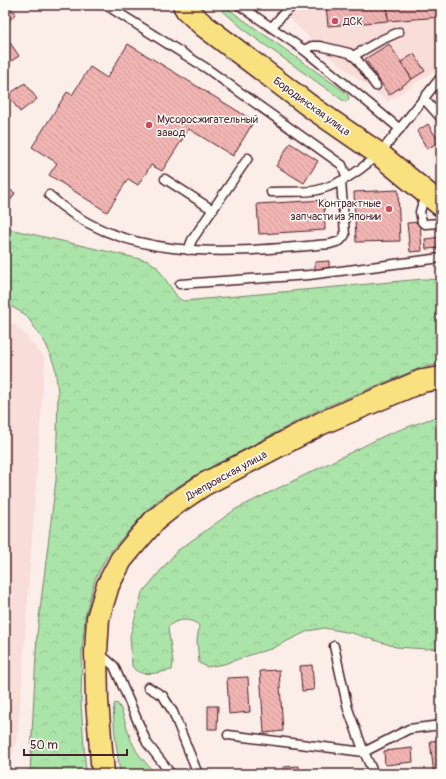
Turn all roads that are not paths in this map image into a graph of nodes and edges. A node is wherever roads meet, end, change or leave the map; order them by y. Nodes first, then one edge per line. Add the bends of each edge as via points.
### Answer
1 (106, 5) edge
2 (184, 5) edge
3 (197, 5) edge
4 (240, 5) edge
5 (294, 5) edge
6 (272, 27) junction
7 (399, 32) dead end
8 (304, 50) junction
9 (353, 56) junction
10 (441, 76) edge
11 (376, 86) dead end
12 (424, 99) junction
13 (441, 118) edge
14 (400, 129) junction
15 (382, 150) junction
16 (248, 158) dead end
17 (165, 179) dead end
18 (344, 179) junction
19 (271, 192) dead end
20 (49, 195) dead end
21 (436, 197) edge
22 (213, 210) junction
23 (441, 223) edge
24 (188, 250) junction
25 (441, 258) edge
26 (180, 284) dead end
27 (441, 378) edge
28 (441, 390) edge
29 (334, 646) dead end
30 (106, 659) junction
31 (148, 687) dead end
32 (441, 725) edge
33 (228, 735) dead end
34 (364, 752) junction
35 (104, 774) edge
36 (111, 774) edge
37 (171, 774) edge
38 (198, 774) edge
39 (374, 774) edge

1 - 18 lane via 206,68 342,165
2 - 15 main road, Бородинская улица via 203,25 311,106
3 - 15 main road, Бородинская улица via 219,26
4 - 6 lane
5 - 6 lane
6 - 8 lane
7 - 9 lane
8 - 9 lane via 320,46
8 - 14 lane
9 - 11 lane
10 - 12 lane
12 - 13 lane
12 - 14 lane
14 - 15 lane
15 - 18 lane
15 - 21 main road, Бородинская улица
16 - 22 lane
17 - 22 lane
18 - 19 lane via 317,190
18 - 24 lane via 345,235 340,241 243,251
20 - 24 lane via 84,221 107,232 144,243
21 - 23 lane via 420,212 425,224
22 - 24 lane
25 - 26 lane via 310,274
27 - 35 main road, Днепровская улица via 422,381 322,424 203,486 175,504 136,542 108,585 98,618 97,701
28 - 30 main road, Днепровская улица via 424,393 327,434 231,483 162,530 147,545 117,589 108,619
29 - 34 lane via 348,709
30 - 36 main road, Днепровская улица via 108,753
30 - 37 lane via 114,666 147,743
31 - 38 lane via 163,696 173,712
32 - 34 lane via 409,729
33 - 34 lane
34 - 39 lane

